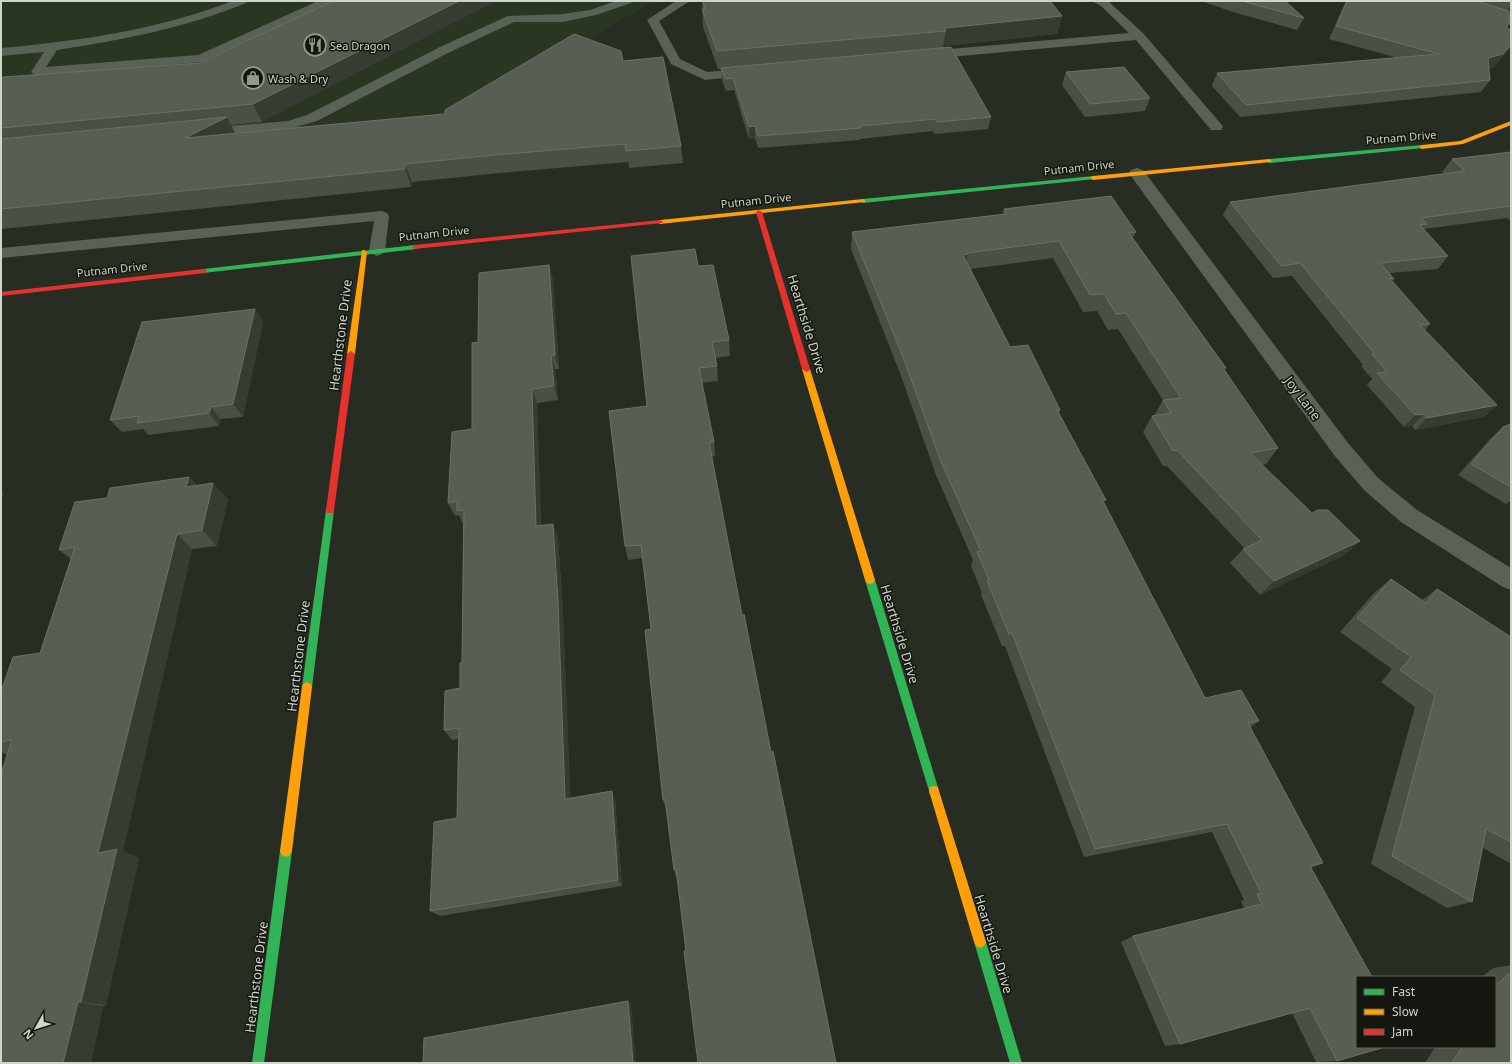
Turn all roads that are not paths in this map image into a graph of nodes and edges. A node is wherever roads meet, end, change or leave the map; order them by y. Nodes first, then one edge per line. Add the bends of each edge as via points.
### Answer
1 (242, 1) edge
2 (327, 1) edge
3 (627, 1) edge
4 (684, 1) edge
5 (1098, 1) edge
6 (1446, 1) edge
7 (1511, 21) edge
8 (1139, 36) junction
9 (53, 47) junction
10 (1, 52) edge
11 (918, 56) edge
12 (760, 71) edge
13 (1511, 122) edge
14 (1216, 127) dead end
15 (193, 133) edge
16 (1137, 173) junction
17 (760, 212) junction
18 (371, 252) junction
19 (1, 253) edge
20 (1, 294) edge
21 (1511, 580) edge
22 (258, 1063) edge
23 (1016, 1063) edge

1 - 9 lane via 211,14 127,35
2 - 9 lane via 200,58 37,72
3 - 15 lane via 592,13 563,18 512,18 312,118 289,125
4 - 12 lane via 653,20 675,61 705,76
5 - 8 lane via 1105,4
6 - 7 street
8 - 11 lane
8 - 14 lane
9 - 10 lane
13 - 16 street, Putnam Drive via 1461,143
16 - 17 street, Putnam Drive
16 - 21 street, Joy Lane via 1341,449 1371,484 1409,516
17 - 18 street, Putnam Drive
17 - 23 street, Hearthside Drive
18 - 19 lane via 382,216
18 - 20 street, Putnam Drive
18 - 22 street, Hearthstone Drive

